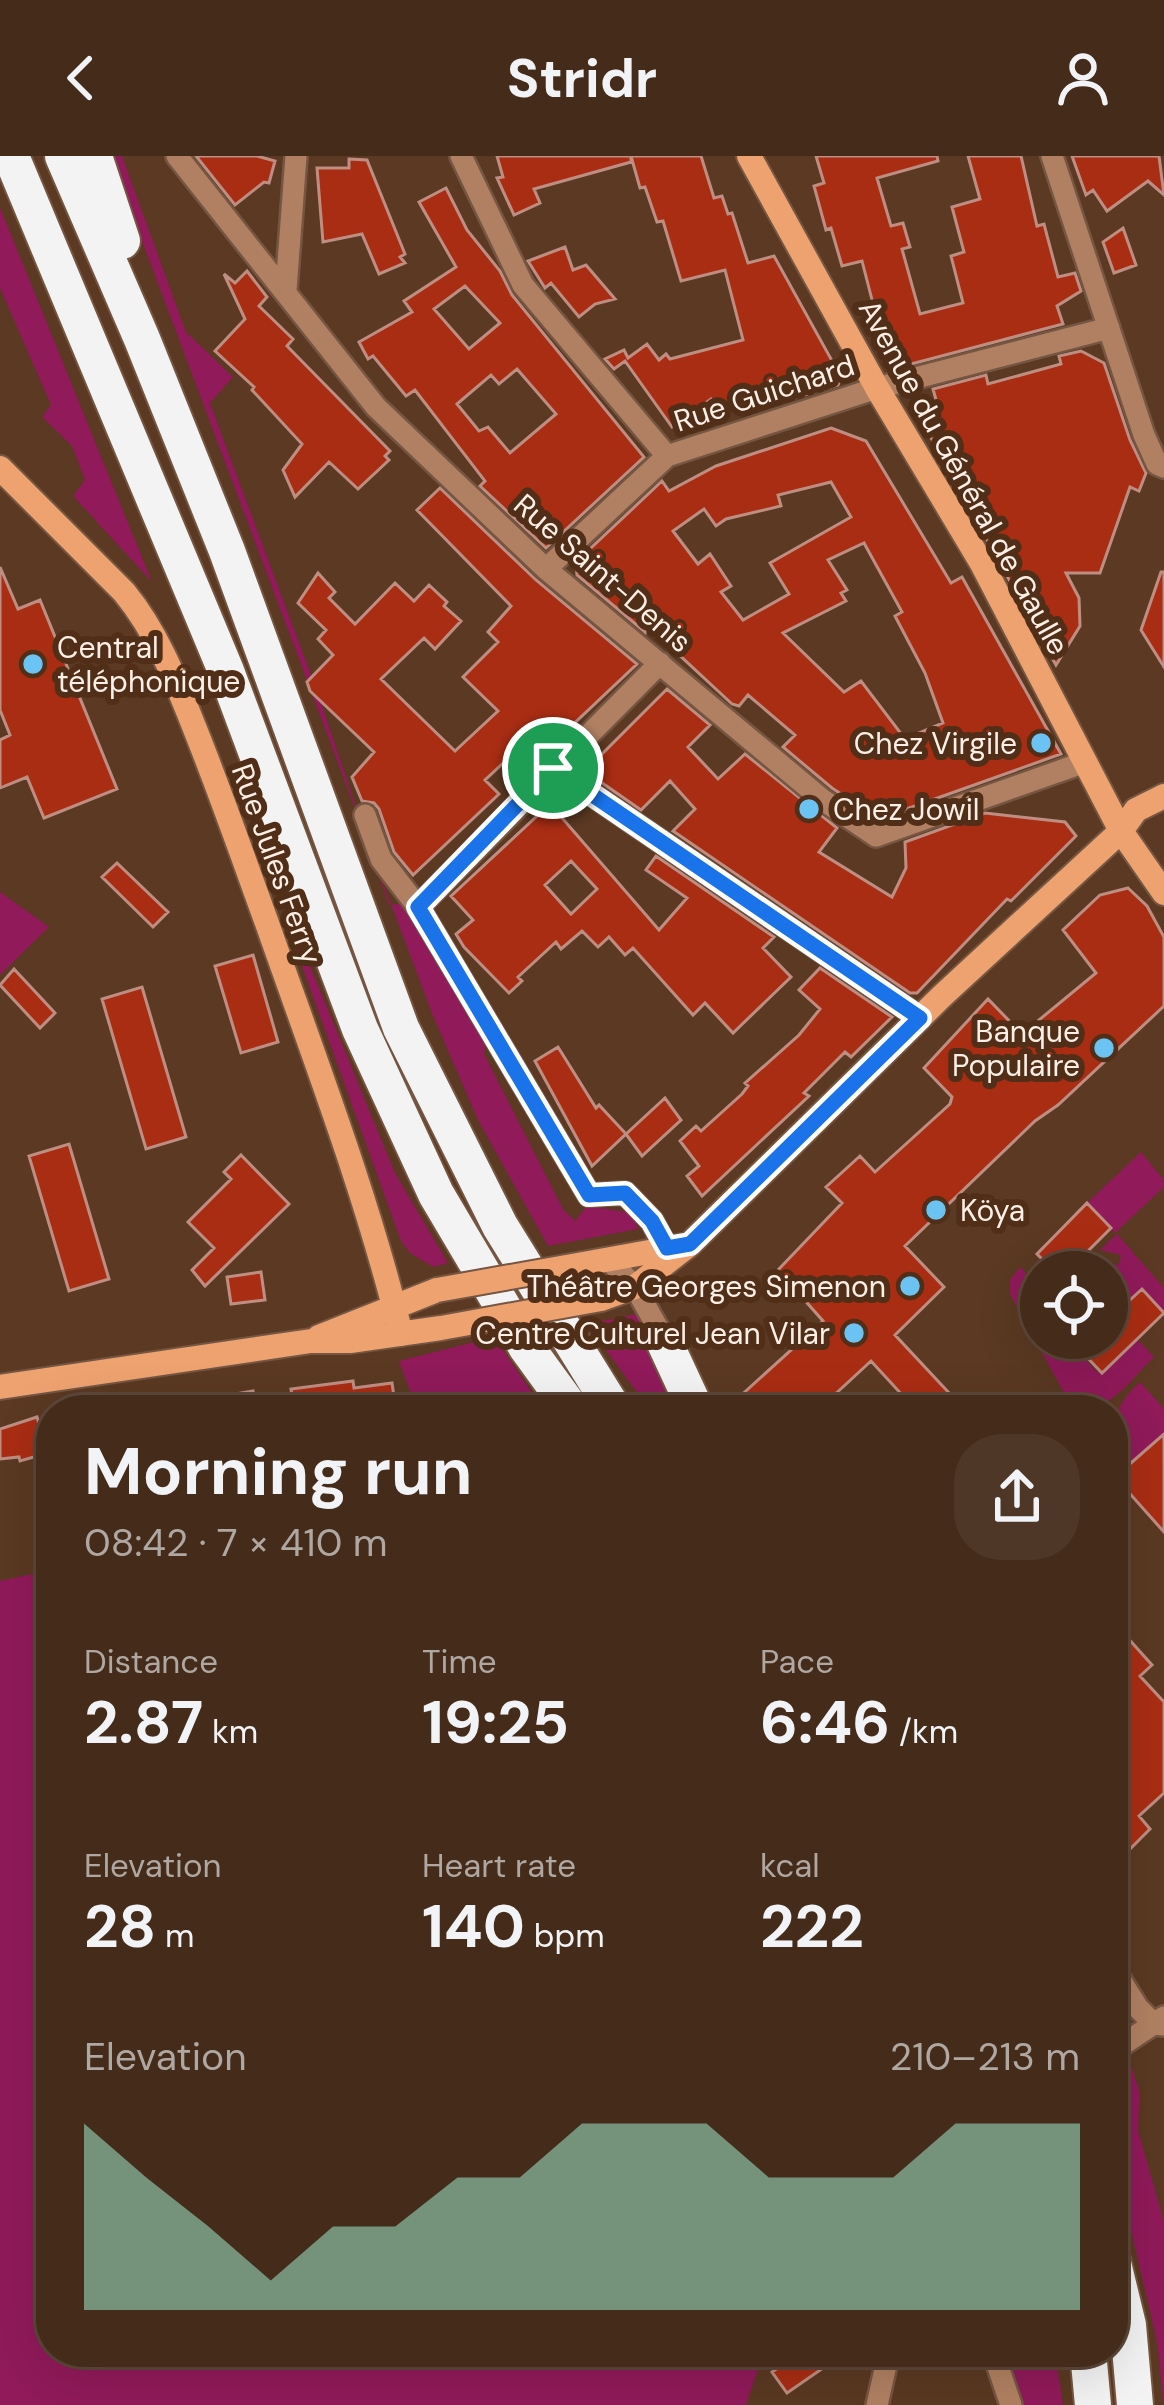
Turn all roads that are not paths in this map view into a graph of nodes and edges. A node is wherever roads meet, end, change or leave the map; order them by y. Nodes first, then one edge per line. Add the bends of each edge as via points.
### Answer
1 (11, 156) edge
2 (63, 156) edge
3 (94, 156) edge
4 (177, 156) edge
5 (296, 156) edge
6 (461, 156) edge
7 (749, 156) edge
8 (1052, 156) edge
9 (0, 190) edge
10 (40, 225) junction
11 (286, 290) junction
12 (1109, 328) junction
13 (142, 339) junction
14 (877, 388) junction
15 (667, 456) junction
16 (1164, 467) edge
17 (0, 468) edge
18 (546, 569) junction
19 (660, 663) junction
20 (1085, 762) junction
21 (553, 768) junction
22 (1164, 796) edge
23 (365, 815) dead end
24 (1120, 831) junction
25 (1164, 893) edge
26 (418, 907) junction
27 (920, 1018) junction
28 (678, 1246) junction
29 (595, 1262) junction
30 (635, 1287) junction
31 (394, 1305) junction
32 (401, 1334) junction
33 (311, 1340) junction
34 (664, 1340) junction
35 (0, 1387) edge
36 (561, 1395) edge
37 (605, 1395) edge
38 (689, 1395) edge
39 (697, 1395) edge
40 (1128, 1992) edge
41 (1161, 2022) edge
42 (1128, 2042) edge
43 (1128, 2325) edge
44 (886, 2367) edge
45 (998, 2367) edge
46 (1090, 2367) edge
47 (877, 2405) edge
48 (1011, 2405) edge
49 (1094, 2405) edge
50 (1136, 2405) edge

1 - 10 highway
2 - 13 highway
3 - 13 highway
4 - 11 street, Rue Saint-Denis
5 - 11 street
6 - 15 street via 523,285
7 - 14 main road, Avenue du Général de Gaulle
8 - 12 street
9 - 10 highway
10 - 36 highway via 226,671 360,1029 436,1194
11 - 18 street, Rue Saint-Denis via 376,406
12 - 14 street, Rue Guichard
12 - 16 street via 1144,435
13 - 37 highway via 401,1028 500,1226
14 - 15 street, Rue Guichard
14 - 20 main road, Avenue du Général de Gaulle via 981,562
15 - 18 street, Rue Guichard
17 - 31 main road, Rue Jules Ferry via 132,602 173,674 236,832
18 - 19 street, Rue Saint-Denis
19 - 20 street, Rue Saint-Denis via 876,836
19 - 21 street
20 - 24 main road, Avenue du Général de Gaulle
21 - 26 street
21 - 27 street
22 - 24 main road via 1136,810
23 - 26 street via 381,859
24 - 25 main road, Avenue du Général de Gaulle
24 - 27 main road
26 - 28 street via 589,1195 625,1193
27 - 28 main road
28 - 29 main road
28 - 30 main road
29 - 30 street
29 - 31 main road, bridge
30 - 32 main road, bridge
30 - 34 street
31 - 32 main road, Rue Jules Ferry
31 - 33 main road
32 - 33 main road
33 - 35 main road
34 - 38 highway
34 - 39 street
40 - 41 street
41 - 42 street
43 - 50 highway
44 - 47 street
45 - 48 street
46 - 49 highway

